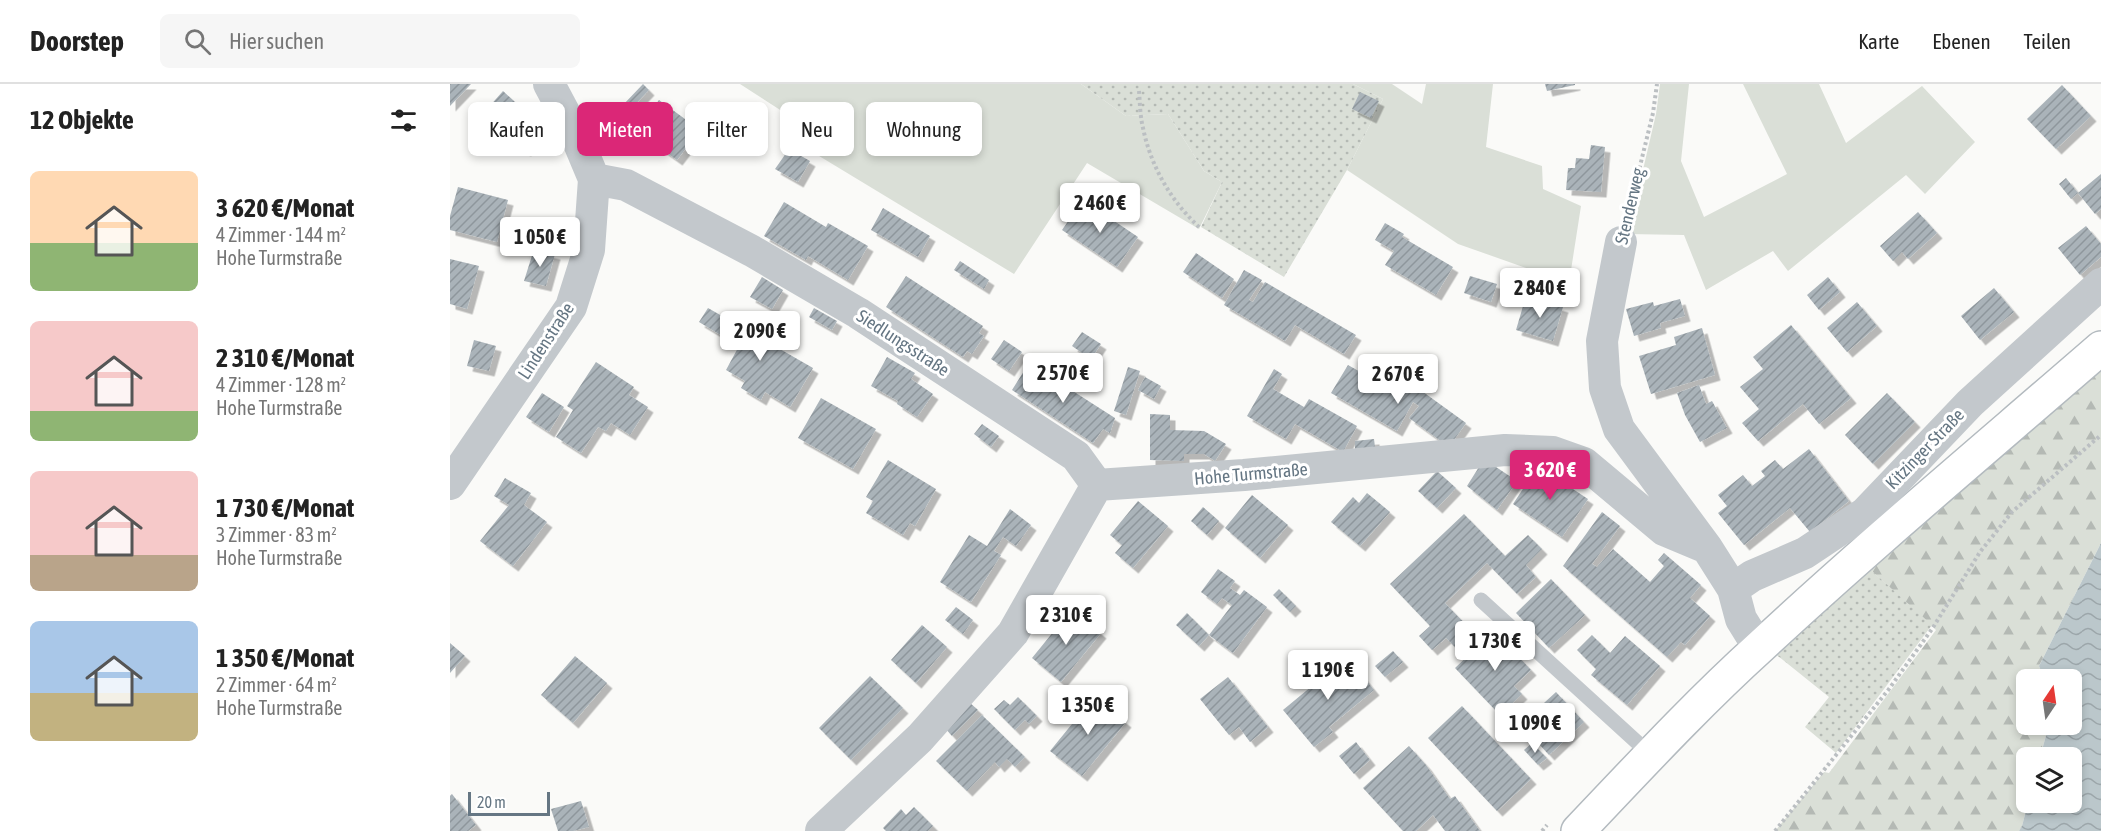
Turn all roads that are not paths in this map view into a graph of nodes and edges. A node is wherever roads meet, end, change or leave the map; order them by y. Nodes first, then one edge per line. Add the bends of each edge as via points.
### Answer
1 (549, 84) edge
2 (594, 179) junction
3 (1622, 243) road end
4 (2101, 284) edge
5 (2101, 348) edge
6 (455, 466) edge
7 (1097, 485) junction
8 (1707, 548) junction
9 (1732, 589) junction
10 (1481, 600) dead end
11 (1758, 648) junction
12 (1651, 755) junction
13 (820, 831) edge
14 (1578, 831) edge

1 - 2 street
2 - 6 street, Lindenstraße via 589,250 571,307
2 - 7 street, Siedlungsstraße via 626,185 752,251 858,313 1076,456
3 - 8 street, Stenderweg via 1602,341 1605,388 1619,429
4 - 9 street, Kitzinger Straße via 1970,403 1864,513 1805,553
5 - 11 main road
7 - 8 street, Hohe Turmstraße via 1505,450 1553,452 1584,463 1664,530
7 - 13 street via 1013,633 920,738
8 - 9 street
9 - 11 street via 1741,619
10 - 12 lane
11 - 12 main road
12 - 14 main road

